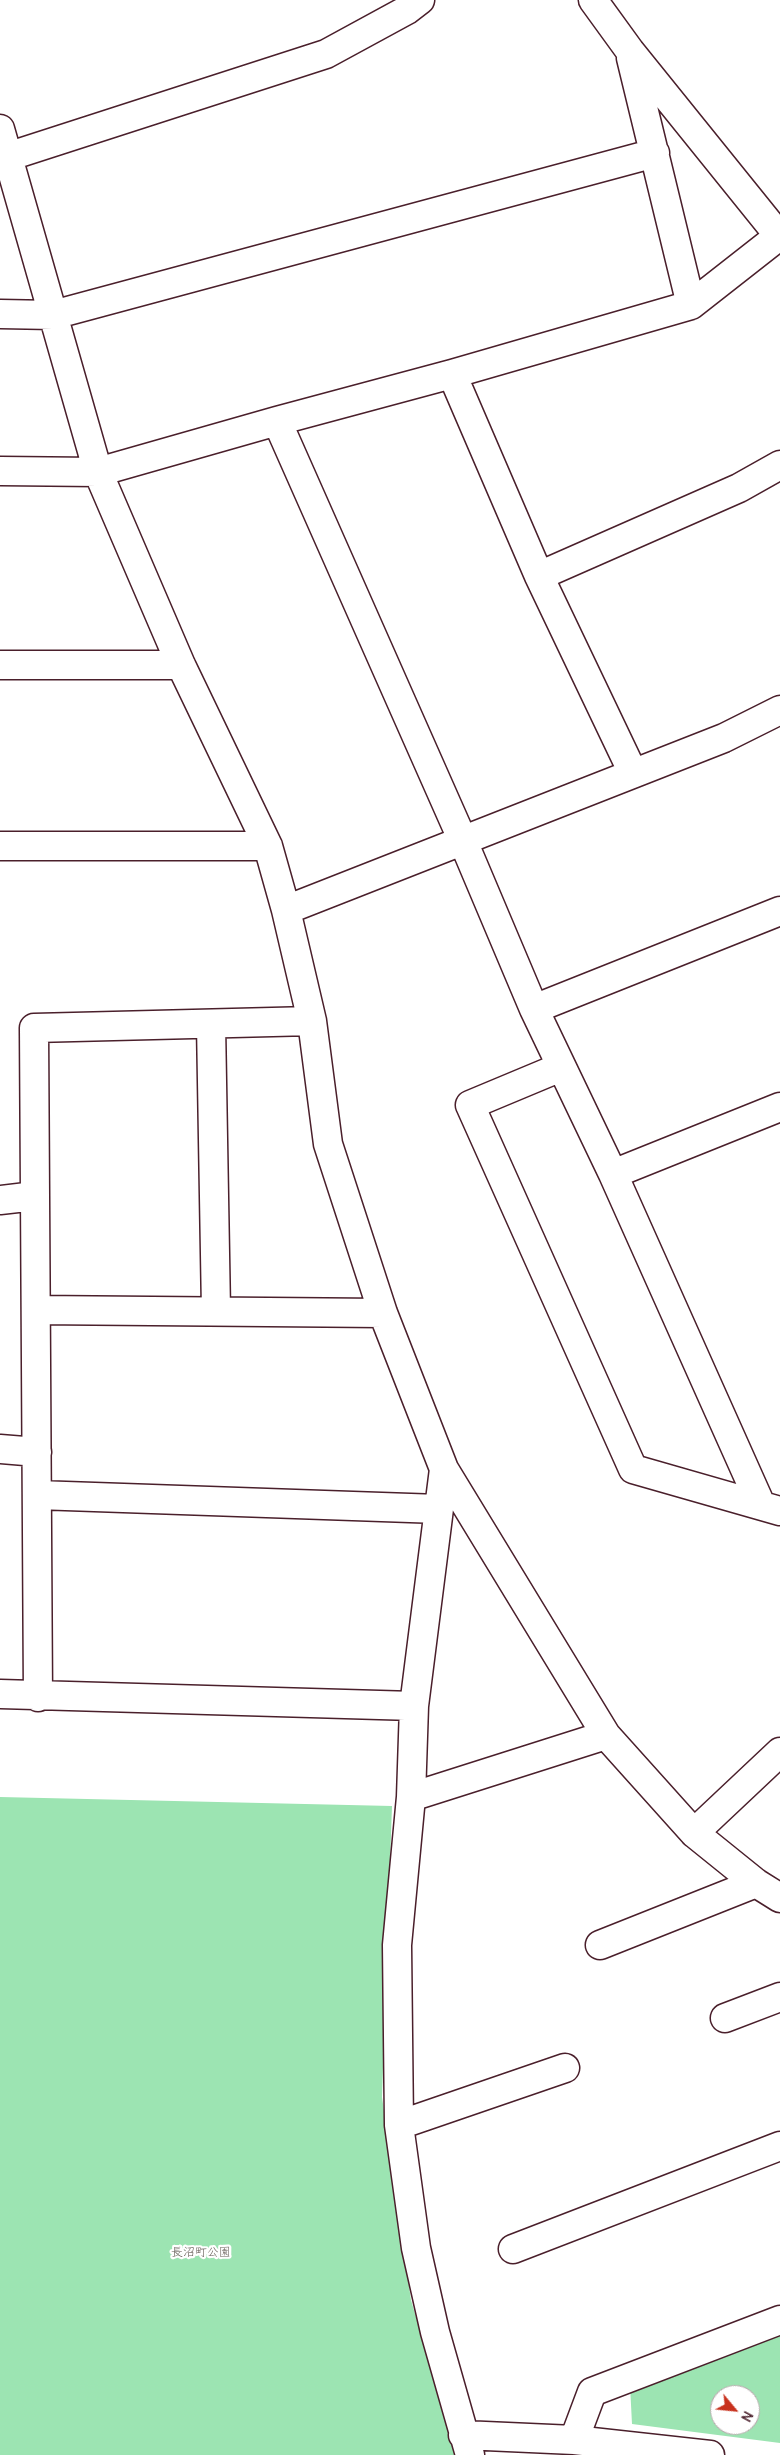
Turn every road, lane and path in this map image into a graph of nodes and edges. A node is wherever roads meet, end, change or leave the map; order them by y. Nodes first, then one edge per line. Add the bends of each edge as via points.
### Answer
1 (420, 0) edge
2 (593, 0) edge
3 (630, 52) junction
4 (0, 128) edge
5 (655, 152) junction
6 (3, 157) edge
7 (780, 237) edge
8 (692, 304) junction
9 (0, 314) edge
10 (53, 315) junction
11 (452, 374) junction
12 (277, 421) junction
13 (780, 465) edge
14 (0, 471) edge
15 (98, 472) junction
16 (540, 576) junction
17 (0, 665) edge
18 (181, 665) junction
19 (780, 710) edge
20 (633, 773) junction
21 (463, 841) junction
22 (0, 846) edge
23 (268, 846) junction
24 (286, 910) junction
25 (780, 912) edge
26 (534, 1009) junction
27 (312, 1021) junction
28 (211, 1024) junction
29 (561, 1067) junction
30 (780, 1107) edge
31 (613, 1174) junction
32 (35, 1196) junction
33 (0, 1200) edge
34 (36, 1310) junction
35 (216, 1311) junction
36 (382, 1313) junction
37 (0, 1448) edge
38 (37, 1452) junction
39 (444, 1469) junction
40 (37, 1495) junction
41 (771, 1508) edge
42 (439, 1509) junction
43 (0, 1694) edge
44 (38, 1697) junction
45 (414, 1706) junction
46 (606, 1735) junction
47 (780, 1752) edge
48 (410, 1797) junction
49 (694, 1833) junction
50 (756, 1883) junction
51 (780, 1898) edge
52 (600, 1945) dead end
53 (780, 1997) edge
54 (724, 2018) dead end
55 (565, 2068) dead end
56 (399, 2125) junction
57 (780, 2146) edge
58 (512, 2249) dead end
59 (780, 2320) edge
60 (574, 2440) junction
61 (467, 2445) edge
62 (710, 2455) edge

1 - 6 street via 326,54
2 - 3 street
3 - 5 street
3 - 7 street
4 - 6 street
5 - 8 street
5 - 10 street
6 - 10 street
7 - 8 street
8 - 11 street
9 - 10 street
10 - 15 street
11 - 12 street
11 - 16 street
12 - 15 street
12 - 21 street
13 - 16 street via 739,488
14 - 15 street
15 - 18 street
16 - 20 street
17 - 18 street
18 - 23 street
19 - 20 street via 724,738
20 - 21 street
21 - 24 street
21 - 26 street
22 - 23 street
23 - 24 street
24 - 27 street
25 - 26 street
26 - 29 street
27 - 28 street
27 - 36 street via 328,1144
28 - 32 street via 34,1028
28 - 35 street
29 - 31 street
29 - 41 street via 470,1105 633,1469
30 - 31 street
31 - 41 street
32 - 33 street
32 - 34 street
34 - 35 street
34 - 38 street
35 - 36 street
36 - 39 street
37 - 38 street
38 - 40 street
39 - 42 street
39 - 46 street
40 - 42 street
40 - 44 street
42 - 45 street
43 - 44 street
44 - 45 street
45 - 48 street
46 - 48 street
46 - 49 street
47 - 49 street
48 - 56 street via 397,1945
49 - 50 street
50 - 51 street
50 - 52 street
53 - 54 street
55 - 56 street
56 - 61 street via 416,2248 435,2332
57 - 58 street
59 - 60 street via 592,2392
60 - 61 street
60 - 62 street

